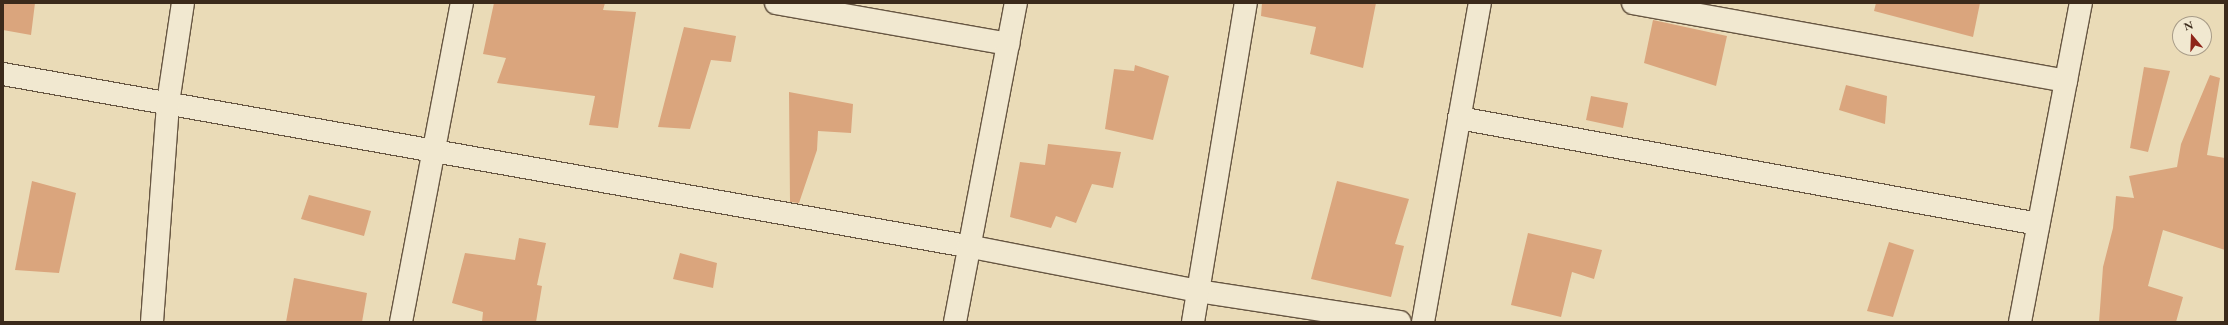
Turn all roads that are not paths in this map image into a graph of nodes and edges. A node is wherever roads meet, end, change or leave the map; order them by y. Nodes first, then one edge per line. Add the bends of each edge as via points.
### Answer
1 (183, 3) edge
2 (462, 3) edge
3 (776, 3) edge
4 (1016, 3) edge
5 (1246, 3) edge
6 (1480, 3) edge
7 (1633, 3) edge
8 (2081, 3) edge
9 (807, 6) edge
10 (1008, 44) junction
11 (3, 74) edge
12 (2066, 81) junction
13 (168, 104) junction
14 (1459, 118) junction
15 (434, 150) junction
16 (2038, 224) junction
17 (967, 246) junction
18 (1198, 291) junction
19 (152, 322) edge
20 (401, 322) edge
21 (956, 322) edge
22 (1193, 322) edge
23 (1400, 322) edge
24 (1423, 322) edge
25 (2020, 322) edge

1 - 13 street
2 - 15 street
3 - 9 street
4 - 10 street
5 - 18 street
6 - 14 street
7 - 12 street
8 - 12 street
9 - 10 street
10 - 17 street
11 - 13 street
12 - 16 street
13 - 15 street
13 - 19 street
14 - 16 street
14 - 24 street
15 - 17 street
15 - 20 street
16 - 25 street
17 - 18 street
17 - 21 street
18 - 22 street
18 - 23 street

